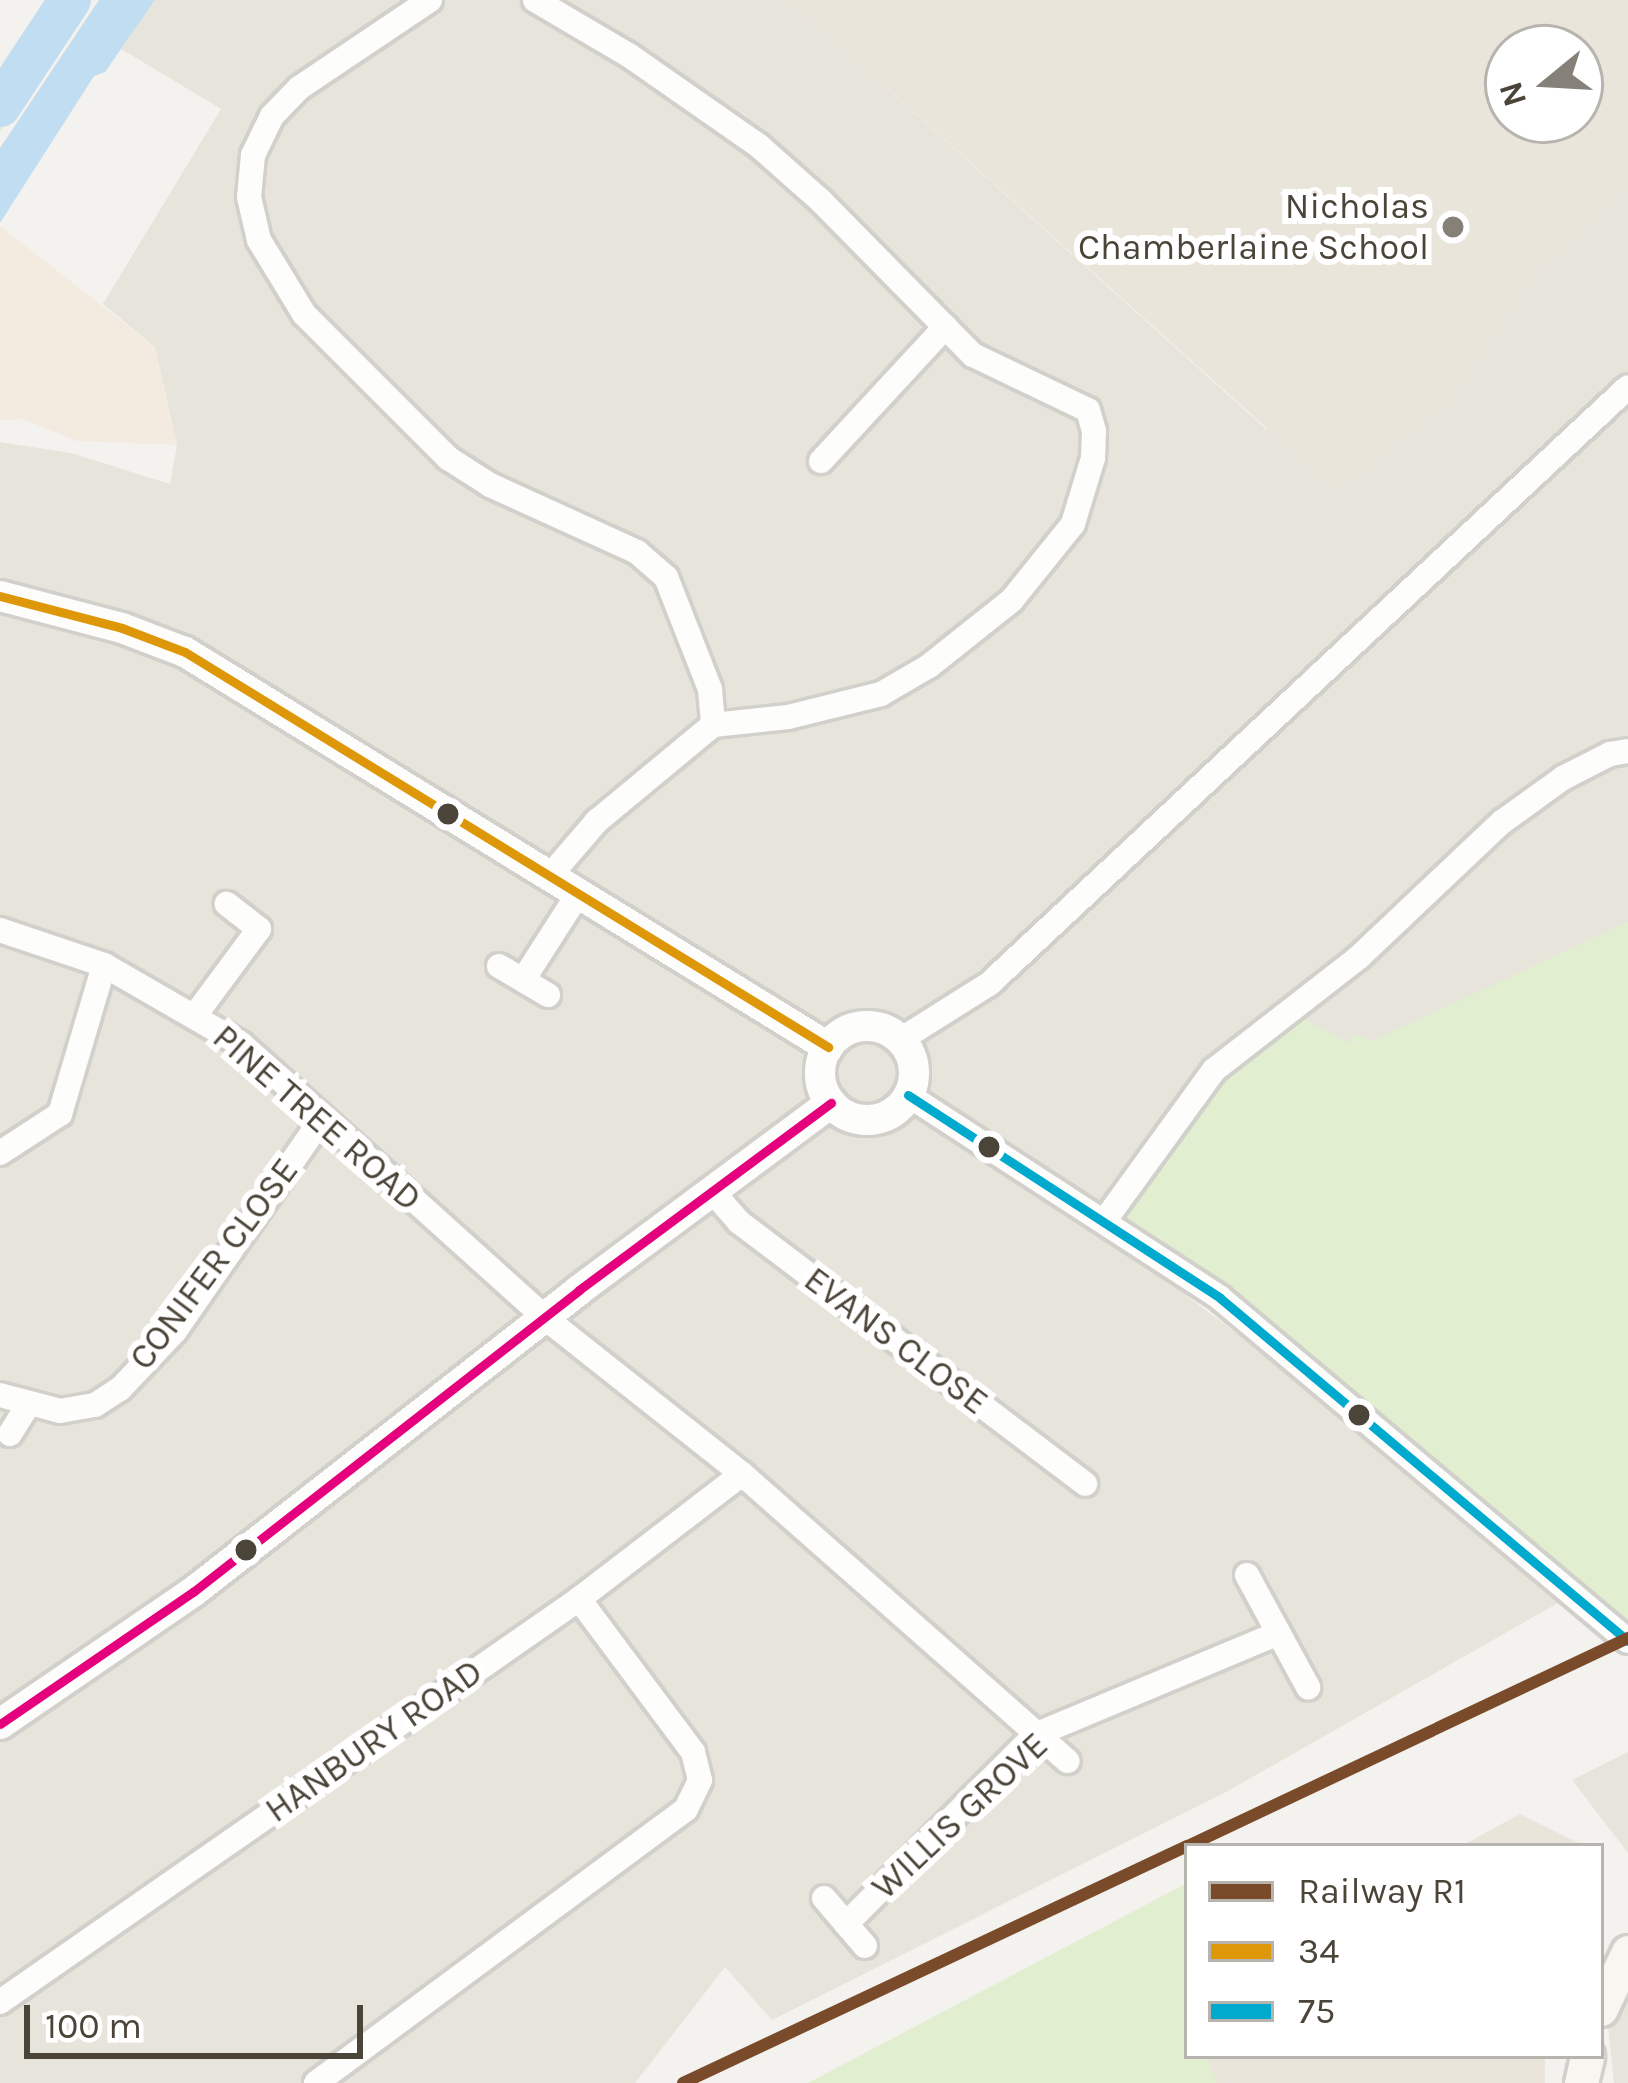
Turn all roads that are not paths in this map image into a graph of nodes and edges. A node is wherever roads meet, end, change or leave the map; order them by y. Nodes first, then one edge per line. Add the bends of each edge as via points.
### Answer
1 (430, 0) edge
2 (535, 0) edge
3 (945, 328) junction
4 (1628, 387) edge
5 (821, 461) dead end
6 (0, 596) edge
7 (713, 725) junction
8 (1628, 751) edge
9 (548, 878) junction
10 (577, 896) junction
11 (227, 904) dead end
12 (0, 930) edge
13 (104, 965) junction
14 (499, 965) dead end
15 (523, 980) junction
16 (548, 995) dead end
17 (196, 1015) junction
18 (900, 1040) junction
19 (828, 1047) junction
20 (908, 1095) junction
21 (831, 1103) junction
22 (322, 1119) junction
23 (0, 1153) edge
24 (712, 1191) junction
25 (1106, 1220) junction
26 (544, 1317) junction
27 (0, 1395) edge
28 (29, 1403) junction
29 (10, 1434) dead end
30 (742, 1474) junction
31 (1085, 1484) dead end
32 (1247, 1575) dead end
33 (579, 1598) junction
34 (1279, 1633) junction
35 (1628, 1642) edge
36 (1308, 1688) dead end
37 (0, 1724) edge
38 (1035, 1736) junction
39 (1068, 1761) dead end
40 (824, 1898) dead end
41 (847, 1924) junction
42 (866, 1946) dead end
43 (1628, 1952) edge
44 (0, 2002) edge
45 (1604, 2003) edge
46 (316, 2083) edge

1 - 7 street via 299,88 272,116 253,155 249,197 259,240 304,314 448,458 638,552 666,577 710,689
2 - 3 street via 759,146
3 - 5 street
3 - 7 street via 973,355 1088,410 1093,458 1073,524 1012,600 881,694
4 - 18 street via 989,984
6 - 9 street via 185,652
7 - 9 street via 597,821
8 - 25 street via 1563,778 1502,821 1374,944 1214,1070
9 - 10 street
10 - 15 street
10 - 19 street
11 - 17 street via 260,929
12 - 13 street, PINE TREE ROAD
13 - 17 street, PINE TREE ROAD
13 - 23 street via 60,1114
14 - 15 street
15 - 16 street
17 - 22 street, PINE TREE ROAD via 241,1044
18 - 19 street via 862,1026
18 - 20 street via 913,1066
19 - 21 street via 820,1082
20 - 21 street via 878,1118 853,1118
20 - 25 street
21 - 24 street
22 - 26 street, PINE TREE ROAD
22 - 28 street, CONIFER CLOSE via 175,1331 120,1389 95,1405 60,1411
24 - 26 street
24 - 31 street, EVANS CLOSE via 739,1222
25 - 35 street via 1220,1298
26 - 30 street, PINE TREE ROAD
26 - 37 street via 193,1592
27 - 28 street, CONIFER CLOSE
28 - 29 street
30 - 33 street, HANBURY ROAD
30 - 38 street, PINE TREE ROAD
32 - 34 street
33 - 44 street, HANBURY ROAD
33 - 46 street via 693,1752 700,1780 686,1810
34 - 36 street
34 - 38 street, WILLIS GROVE
38 - 39 street, PINE TREE ROAD
38 - 41 street, WILLIS GROVE
40 - 41 street, WILLIS GROVE
41 - 42 street, WILLIS GROVE
43 - 45 main road

